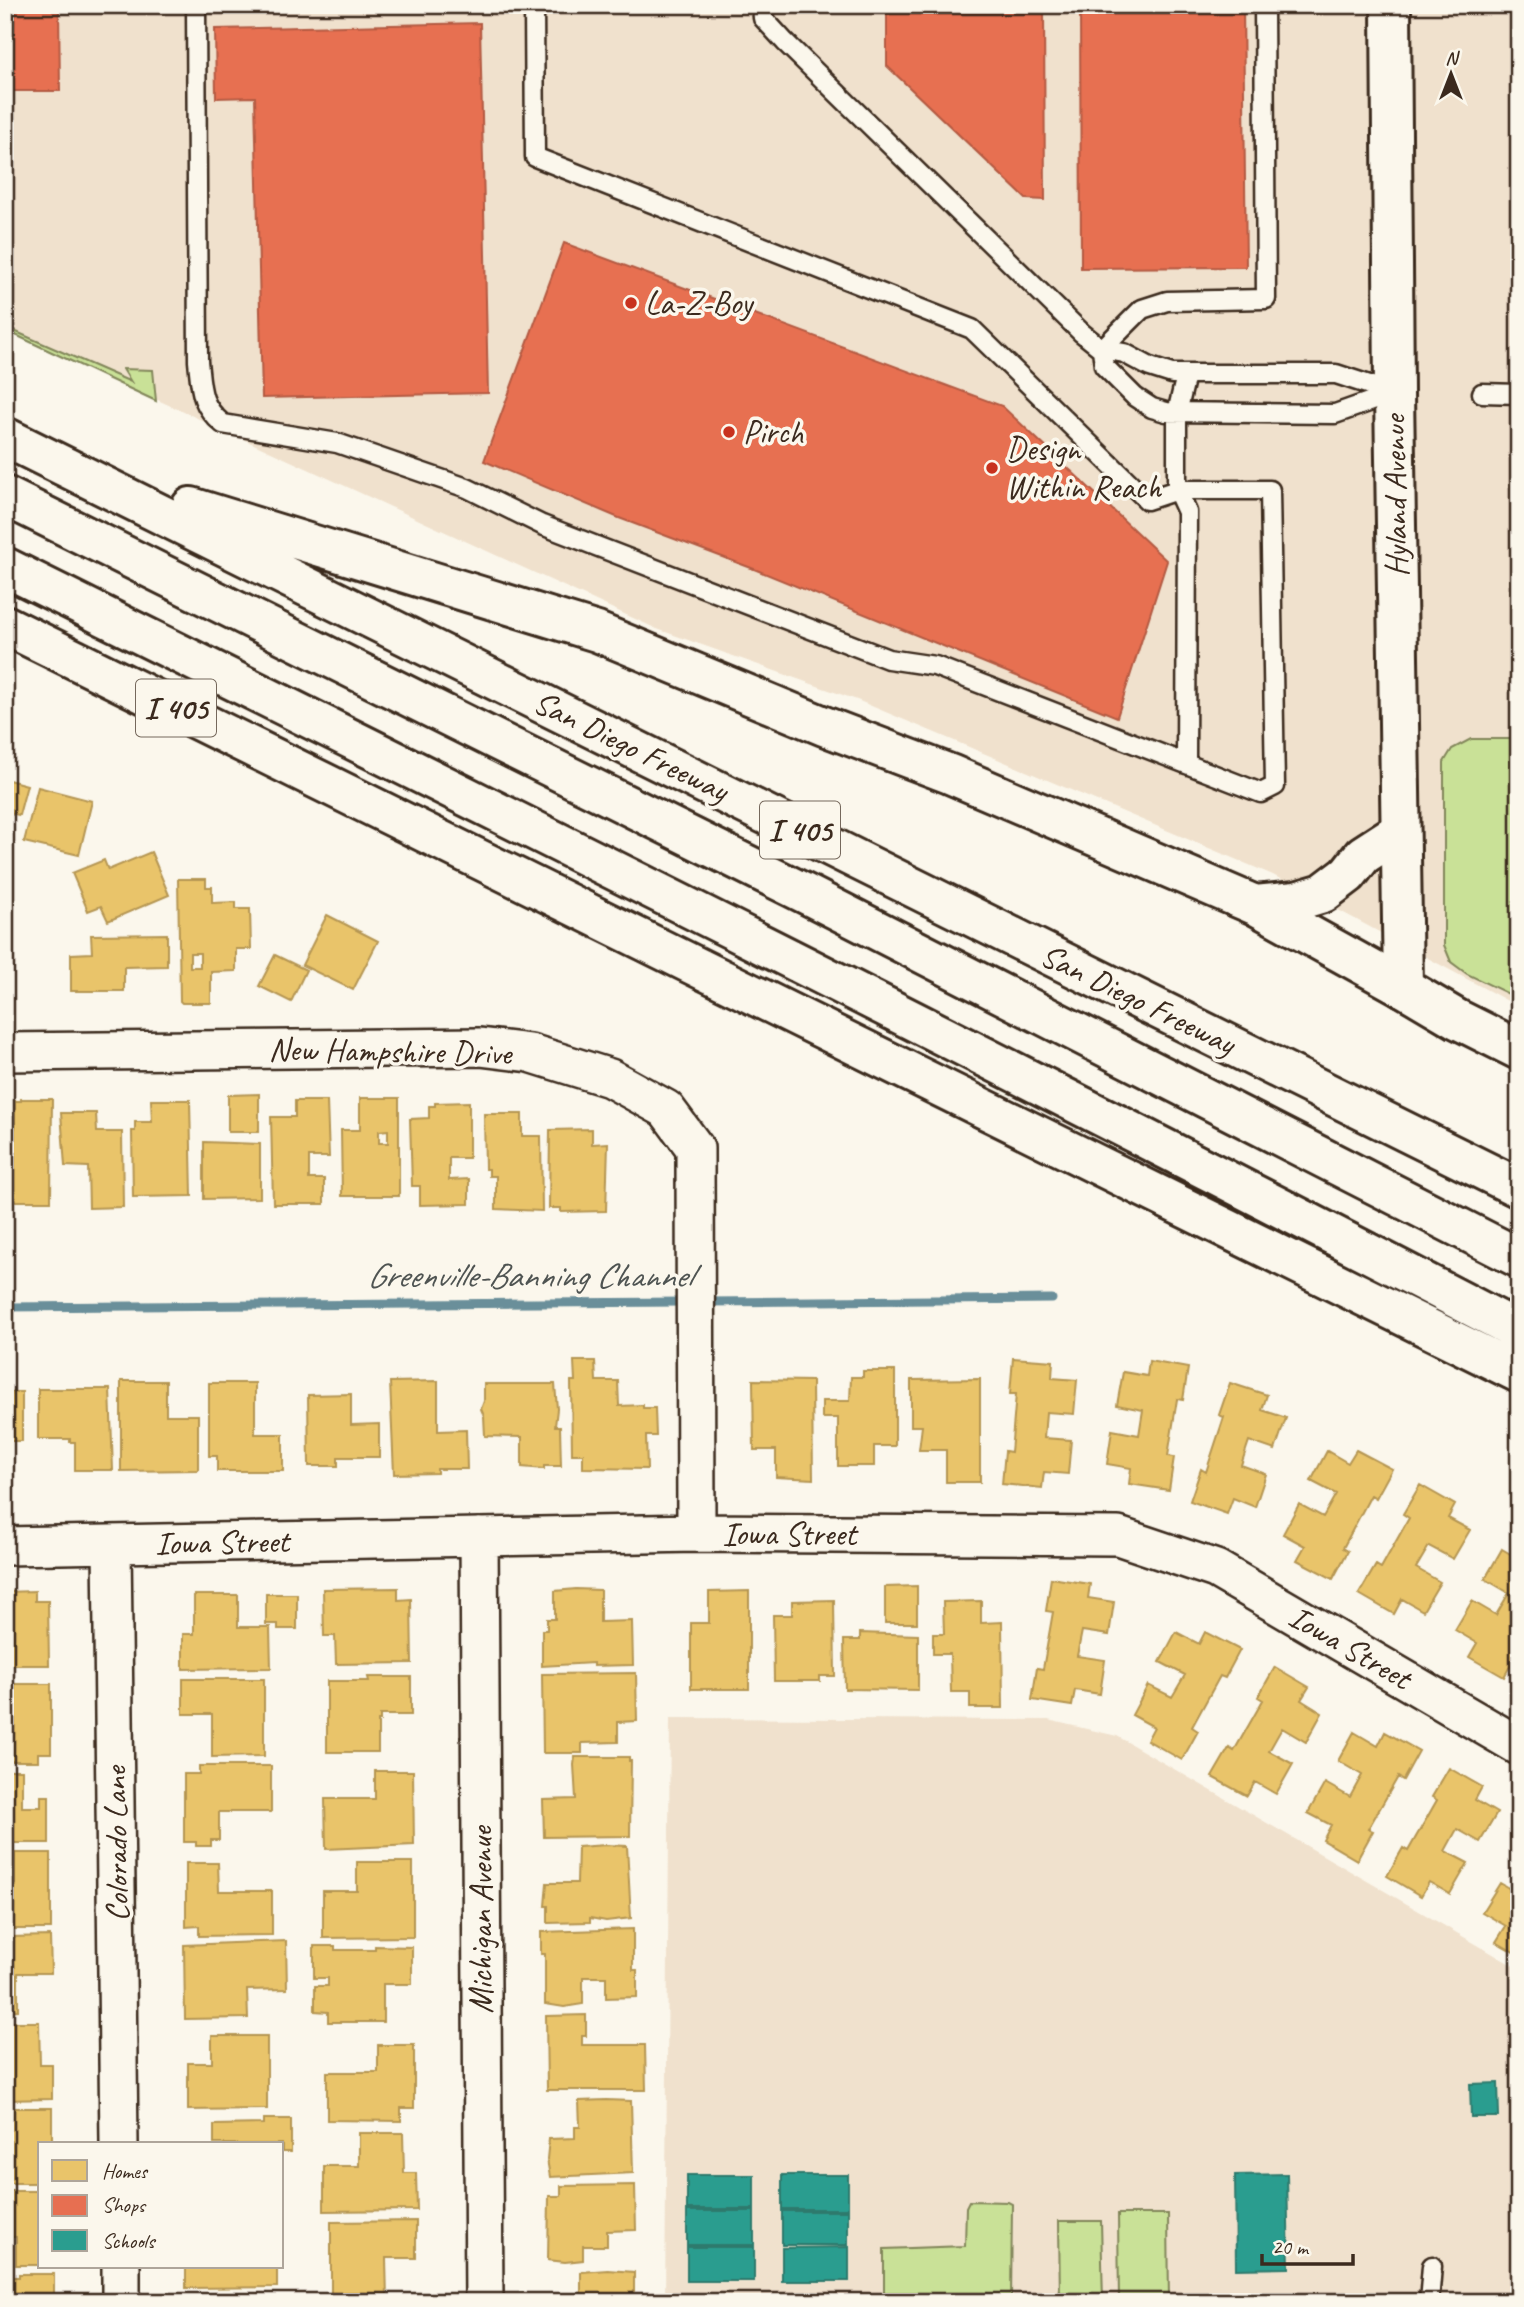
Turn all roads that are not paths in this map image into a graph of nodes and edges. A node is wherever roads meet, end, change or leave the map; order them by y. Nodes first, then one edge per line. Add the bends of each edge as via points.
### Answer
1 (195, 5) edge
2 (534, 5) edge
3 (762, 5) edge
4 (1264, 5) edge
5 (1391, 5) edge
6 (1102, 349) junction
7 (1186, 375) junction
8 (1394, 393) junction
9 (1482, 393) dead end
10 (1519, 394) edge
11 (1177, 413) junction
12 (5, 437) edge
13 (80, 473) junction
14 (1177, 489) junction
15 (5, 496) edge
16 (5, 567) edge
17 (5, 625) edge
18 (1186, 764) junction
19 (1400, 831) junction
20 (1255, 905) junction
21 (1403, 987) junction
22 (1519, 1050) edge
23 (5, 1052) edge
24 (1519, 1188) edge
25 (1519, 1258) edge
26 (1519, 1331) edge
27 (1519, 1373) edge
28 (696, 1533) junction
29 (479, 1538) junction
30 (112, 1545) junction
31 (5, 1546) edge
32 (1519, 1746) edge
33 (119, 2142) edge
34 (1432, 2266) dead end
35 (121, 2268) edge
36 (121, 2302) edge
37 (484, 2302) edge
38 (1429, 2302) edge

1 - 18 lane via 198,361 201,396 223,424 337,443 467,488 542,525 888,659 935,666
2 - 14 lane via 535,157 972,329 1147,500
3 - 6 lane via 763,18 785,42
4 - 6 lane via 1266,299 1167,301 1142,309
5 - 8 main road, Hyland Avenue
6 - 7 lane via 1124,352 1161,372
6 - 11 lane via 1104,366 1135,397 1152,408
7 - 8 lane via 1336,374
7 - 11 lane
8 - 11 lane via 1335,414
8 - 19 main road, Hyland Avenue
9 - 10 lane
11 - 14 lane
12 - 13 main road, San Diego Freeway / I 405
13 - 20 main road via 597,632 950,774
13 - 24 main road, San Diego Freeway / I 405
14 - 18 lane via 1187,512
14 - 18 lane via 1270,490 1275,786 1261,793
15 - 25 main road via 793,887
16 - 26 main road via 797,962
17 - 27 main road, I 405
19 - 20 main road via 1363,855 1323,893
19 - 21 main road, Hyland Avenue
20 - 21 main road
21 - 22 main road
23 - 28 street, New Hampshire Drive via 480,1047 530,1053 610,1078 666,1109 695,1148
28 - 29 street, Iowa Street
28 - 32 street, Iowa Street via 1118,1536 1216,1569
29 - 30 street, Iowa Street
29 - 37 street, Michigan Avenue
30 - 31 street, Iowa Street
30 - 33 street, Colorado Lane
34 - 38 lane
35 - 36 street

